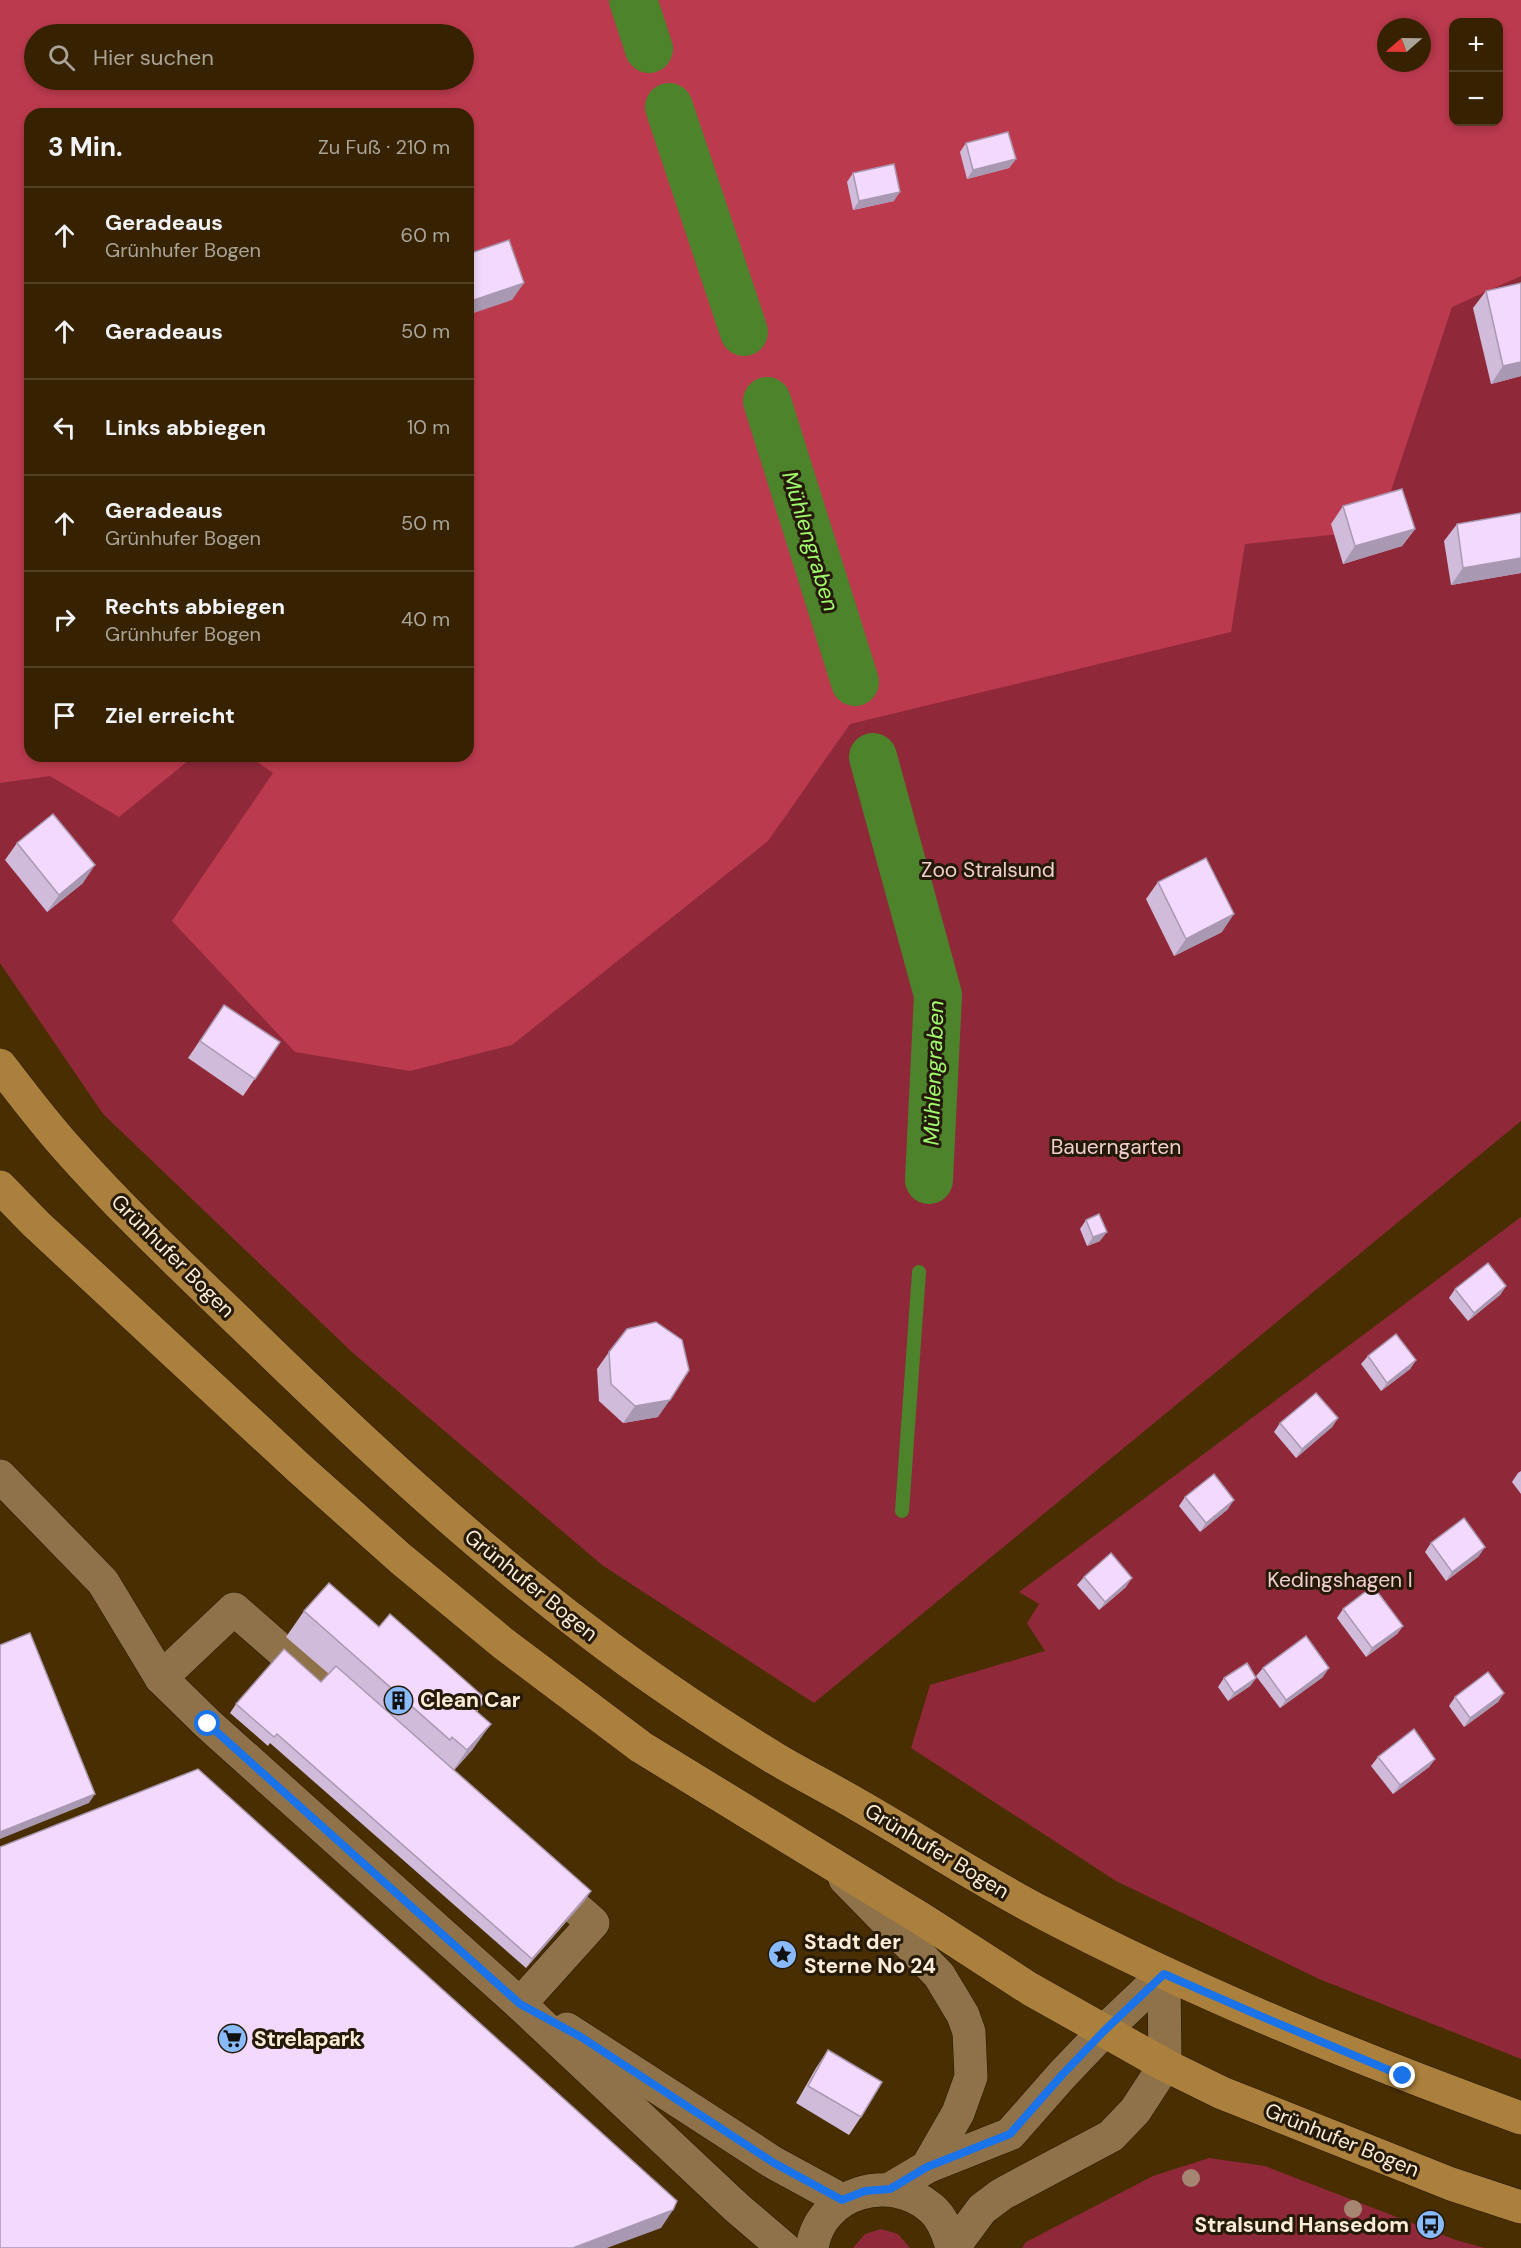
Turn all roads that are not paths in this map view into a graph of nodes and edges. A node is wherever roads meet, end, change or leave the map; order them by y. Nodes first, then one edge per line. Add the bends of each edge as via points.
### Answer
1 (0, 1065) edge
2 (0, 1187) edge
3 (0, 1476) edge
4 (161, 1678) junction
5 (342, 1703) edge
6 (521, 1860) edge
7 (831, 1864) junction
8 (1164, 1974) junction
9 (520, 2004) junction
10 (1103, 2032) junction
11 (1166, 2065) junction
12 (1521, 2118) edge
13 (927, 2167) junction
14 (890, 2189) junction
15 (842, 2200) junction
16 (1521, 2207) edge
17 (784, 2248) edge
18 (812, 2248) edge
19 (953, 2248) edge

1 - 8 main road, Grünhufer Bogen via 62,1143 128,1214 330,1411 457,1525 590,1634 778,1760 1039,1911
2 - 7 main road, Grünhufer Bogen via 300,1469 504,1644 641,1747
3 - 4 street via 103,1582
4 - 5 street via 234,1609
4 - 9 street
6 - 9 street via 593,1923
7 - 10 main road, Grünhufer Bogen
7 - 13 street, Grünhufer Bogen via 939,1975 969,2032 971,2077 958,2113
8 - 10 street, Grünhufer Bogen
8 - 11 street
8 - 12 main road, Grünhufer Bogen via 1403,2076
9 - 15 street via 581,2037 774,2163
9 - 17 street
10 - 11 main road, Grünhufer Bogen
10 - 13 street, Grünhufer Bogen via 1010,2134
11 - 16 main road, Grünhufer Bogen via 1222,2093 1451,2184
11 - 19 street via 1135,2112 1111,2136 1002,2194 982,2209
13 - 14 street, Grünhufer Bogen
14 - 15 street via 865,2191
14 - 19 street via 912,2195 931,2208 946,2227
15 - 18 street via 824,2217

